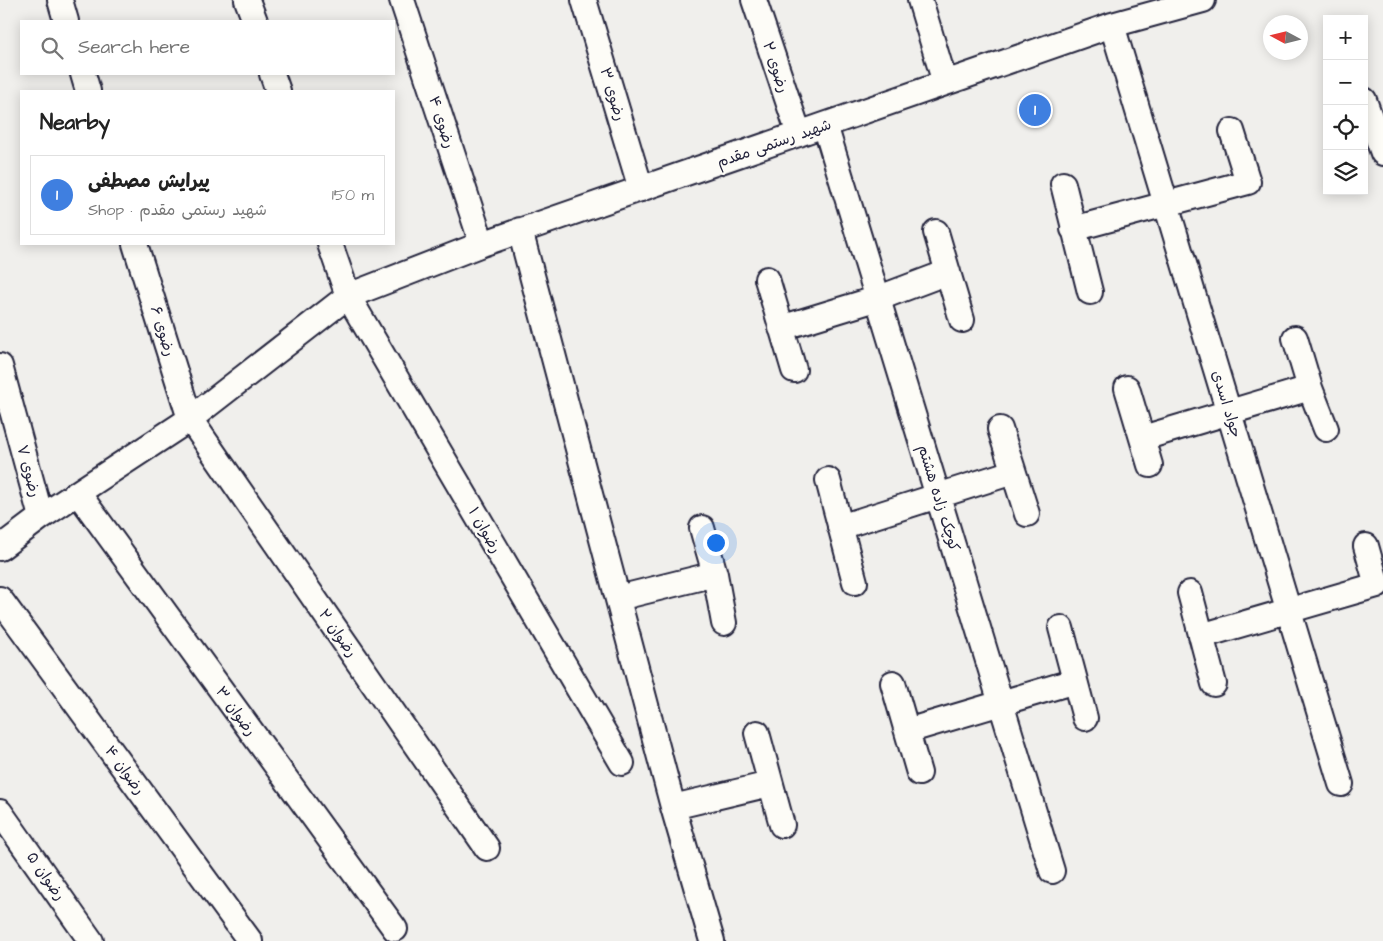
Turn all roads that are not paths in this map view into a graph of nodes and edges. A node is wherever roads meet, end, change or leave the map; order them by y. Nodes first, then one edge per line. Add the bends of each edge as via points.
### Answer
1 (60, 0) edge
2 (247, 0) edge
3 (402, 0) edge
4 (584, 0) edge
5 (754, 0) edge
6 (920, 0) edge
7 (1203, 0) edge
8 (66, 20) edge
9 (254, 20) edge
10 (1112, 25) junction
11 (83, 75) edge
12 (272, 75) edge
13 (946, 83) junction
14 (88, 90) edge
15 (278, 90) edge
16 (1366, 105) edge
17 (825, 125) junction
18 (1232, 131) dead end
19 (799, 134) junction
20 (1382, 147) edge
21 (1063, 184) dead end
22 (641, 189) junction
23 (1166, 203) junction
24 (1073, 229) junction
25 (520, 230) junction
26 (936, 232) dead end
27 (482, 244) junction
28 (136, 245) edge
29 (330, 245) edge
30 (948, 272) junction
31 (767, 279) dead end
32 (1090, 292) dead end
33 (348, 296) junction
34 (879, 298) junction
35 (962, 320) dead end
36 (781, 328) junction
37 (1295, 338) dead end
38 (0, 366) edge
39 (794, 370) dead end
40 (1127, 388) dead end
41 (1310, 388) junction
42 (1229, 412) junction
43 (190, 419) junction
44 (1000, 429) dead end
45 (1326, 429) dead end
46 (1143, 438) junction
47 (1150, 465) dead end
48 (1014, 472) junction
49 (828, 480) dead end
50 (78, 493) junction
51 (939, 497) junction
52 (1027, 514) dead end
53 (41, 517) junction
54 (840, 527) junction
55 (702, 528) dead end
56 (1366, 546) dead end
57 (0, 548) edge
58 (715, 574) junction
59 (855, 582) dead end
60 (1190, 593) dead end
61 (0, 598) edge
62 (618, 598) junction
63 (1289, 612) junction
64 (724, 623) dead end
65 (1061, 628) dead end
66 (1202, 636) junction
67 (1075, 681) junction
68 (893, 683) dead end
69 (1214, 684) dead end
70 (1001, 703) junction
71 (1085, 718) dead end
72 (907, 731) junction
73 (757, 733) dead end
74 (622, 763) dead end
75 (919, 773) dead end
76 (770, 784) junction
77 (1341, 784) dead end
78 (673, 807) junction
79 (0, 812) edge
80 (782, 826) dead end
81 (487, 848) dead end
82 (1052, 871) dead end
83 (395, 929) dead end
84 (91, 941) edge
85 (250, 941) edge
86 (712, 941) edge

1 - 8 street
2 - 9 street
3 - 27 street, رضوی ۴
4 - 22 street, رضوی ۳
5 - 19 street, رضوی ۲
6 - 13 street
7 - 10 street, شهید رستمی مقدم
10 - 13 street, شهید رستمی مقدم
10 - 23 street, جواد اسدی
11 - 14 street
12 - 15 street
13 - 17 street, شهید رستمی مقدم
16 - 20 street
17 - 19 street, شهید رستمی مقدم
17 - 34 street, کوچک زاده هشتم
18 - 23 street via 1248,182
19 - 22 street, شهید رستمی مقدم
21 - 24 street
22 - 25 street, شهید رستمی مقدم
23 - 24 street
23 - 42 street, جواد اسدی
24 - 32 street
25 - 27 street, شهید رستمی مقدم
25 - 62 street
26 - 30 street
27 - 33 street, شهید رستمی مقدم
28 - 43 street, رضوی ۶
29 - 33 street, رضوان ۱
30 - 34 street
30 - 35 street
31 - 36 street
33 - 43 street, شهید رستمی مقدم
33 - 74 street, رضوان ۱
34 - 36 street
34 - 51 street, کوچک زاده هشتم
36 - 39 street
37 - 41 street
38 - 53 street, رضوی ۷
40 - 46 street
41 - 42 street
41 - 45 street
42 - 46 street
42 - 63 street, جواد اسدی
43 - 50 street, شهید رستمی مقدم
43 - 81 street, رضوان ۲
44 - 48 street
46 - 47 street
48 - 51 street
48 - 52 street
49 - 54 street
50 - 53 street, شهید رستمی مقدم
50 - 83 street, رضوان ۳
51 - 54 street
51 - 70 street, کوچک زاده هشتم
53 - 57 street, شهید رستمی مقدم
54 - 59 street
55 - 58 street
56 - 63 street via 1377,585
58 - 62 street
58 - 64 street
60 - 66 street
61 - 85 street, رضوان ۴
62 - 78 street
63 - 66 street
63 - 77 street, جواد اسدی
65 - 67 street
66 - 69 street
67 - 70 street
67 - 71 street
68 - 72 street
70 - 72 street
70 - 82 street, کوچک زاده هشتم
72 - 75 street
73 - 76 street
76 - 78 street
76 - 80 street
78 - 86 street
79 - 84 street, رضوان ۵

